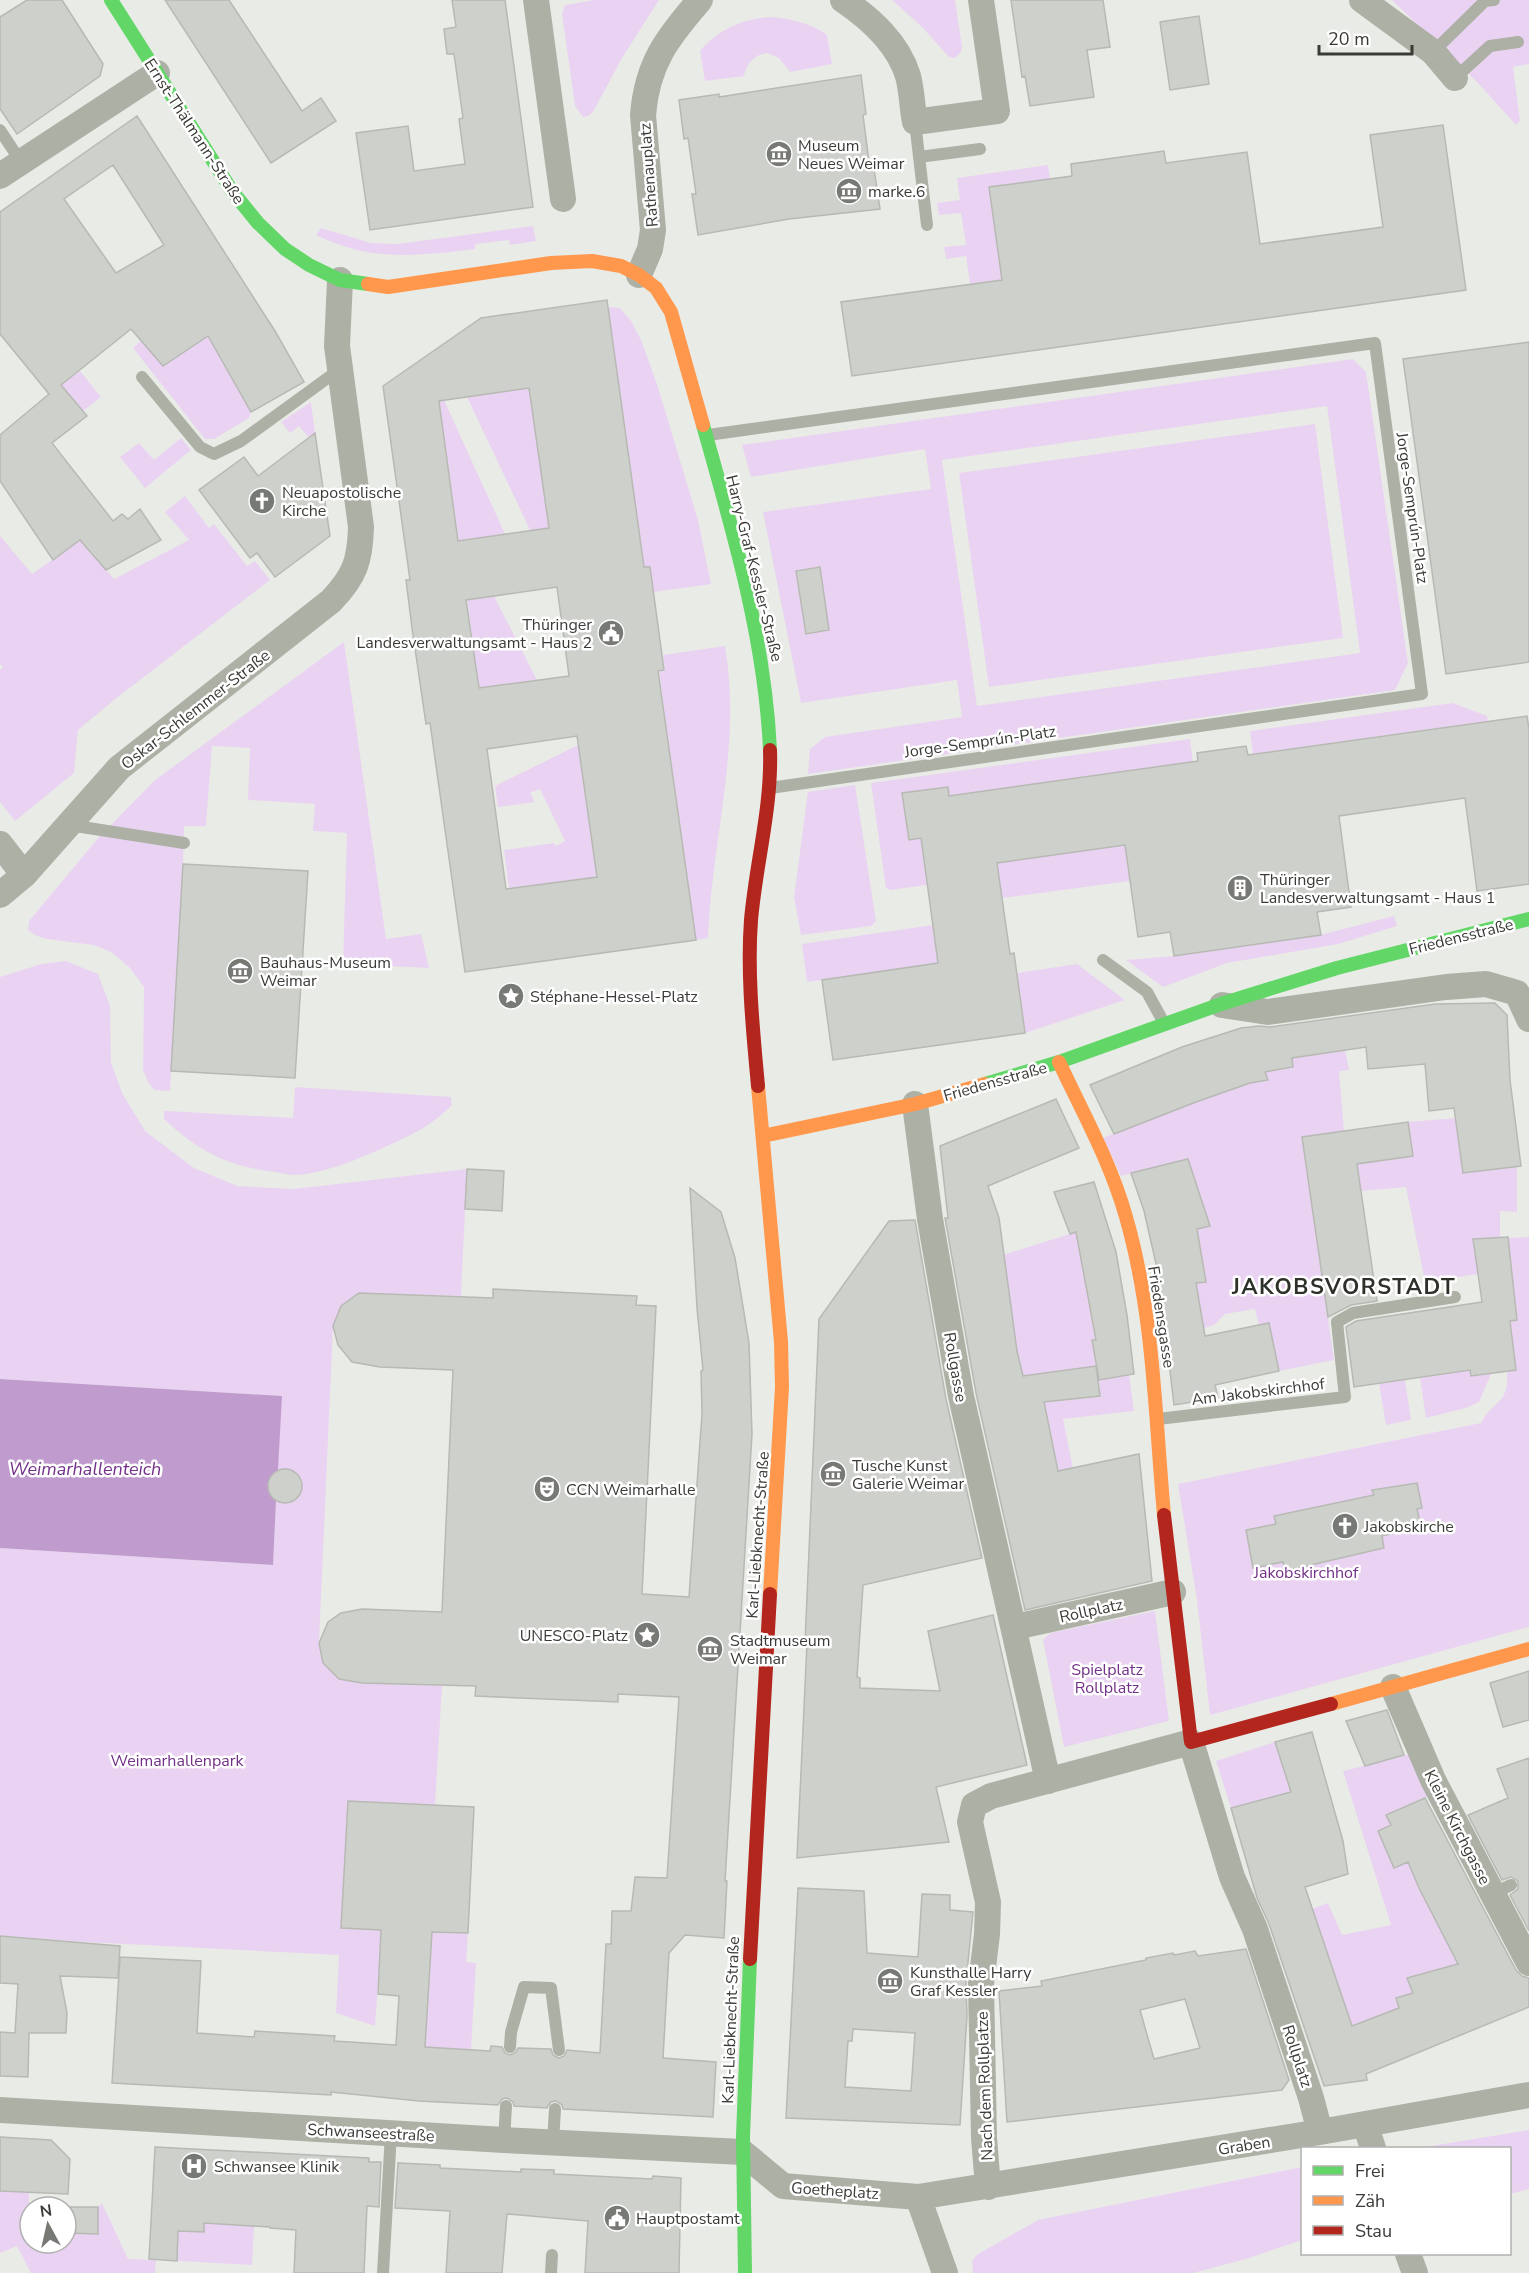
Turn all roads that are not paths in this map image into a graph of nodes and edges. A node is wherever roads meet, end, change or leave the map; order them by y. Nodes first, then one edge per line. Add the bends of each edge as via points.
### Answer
1 (111, 0) edge
2 (536, 0) edge
3 (700, 0) edge
4 (843, 0) edge
5 (981, 0) edge
6 (1494, 0) edge
7 (1360, 7) edge
8 (1518, 42) dead end
9 (1432, 52) junction
10 (157, 73) junction
11 (1455, 78) joint
12 (915, 122) junction
13 (0, 130) edge
14 (980, 148) dead end
15 (919, 157) junction
16 (21, 162) junction
17 (0, 176) edge
18 (563, 199) dead end
19 (927, 225) dead end
20 (639, 275) junction
21 (340, 279) junction
22 (340, 369) junction
23 (142, 377) dead end
24 (704, 435) junction
25 (770, 788) junction
26 (68, 825) junction
27 (184, 843) dead end
28 (0, 844) edge
29 (24, 875) junction
30 (0, 895) edge
31 (1529, 919) edge
32 (1103, 960) dead end
33 (1221, 1004) junction
34 (1529, 1019) edge
35 (1165, 1024) junction
36 (1059, 1062) junction
37 (915, 1104) junction
38 (763, 1137) junction
39 (1455, 1297) dead end
40 (1157, 1420) junction
41 (1173, 1592) junction
42 (1015, 1627) junction
43 (1529, 1649) edge
44 (1393, 1687) junction
45 (1191, 1742) junction
46 (1048, 1781) junction
47 (1529, 1963) edge
48 (510, 2047) dead end
49 (559, 2050) dead end
50 (1529, 2095) edge
51 (506, 2106) dead end
52 (555, 2109) dead end
53 (0, 2110) edge
54 (1365, 2124) junction
55 (1320, 2132) junction
56 (391, 2133) junction
57 (504, 2140) junction
58 (553, 2142) junction
59 (1373, 2147) edge
60 (742, 2152) junction
61 (988, 2187) junction
62 (959, 2192) joint
63 (918, 2197) junction
64 (552, 2255) dead end
65 (1409, 2255) edge
66 (383, 2273) edge
67 (551, 2273) edge
68 (746, 2273) edge
69 (945, 2273) edge
70 (1415, 2273) edge

1 - 10 street, Ernst-Thälmann-Straße
2 - 18 street
3 - 20 street, Rathenauplatz via 670,35 654,66 645,97 643,115 653,230
4 - 12 street via 876,25 900,57 908,77
5 - 12 street via 997,111
6 - 9 lane via 1485,1
7 - 9 street
8 - 11 lane via 1490,46
9 - 11 street
10 - 16 street
10 - 21 street, Ernst-Thälmann-Straße via 232,191 258,223 309,266
12 - 15 lane
13 - 16 lane
14 - 15 lane
15 - 19 lane
16 - 17 street
20 - 21 street via 621,266 592,261 551,263 388,287
20 - 24 street, Harry-Graf-Kessler-Straße via 656,288 671,312
21 - 22 street
22 - 23 lane via 241,441 214,454 200,447
22 - 26 street, Oskar-Schlemmer-Straße via 361,526 355,570 331,601 119,768
24 - 25 street, Harry-Graf-Kessler-Straße via 762,662 771,755
24 - 25 lane, Jorge-Semprún-Platz via 1375,343 1422,694
25 - 38 street, Harry-Graf-Kessler-Straße via 754,891 750,947
26 - 27 lane
26 - 29 street, Oskar-Schlemmer-Straße
28 - 29 street
29 - 30 street, Oskar-Schlemmer-Straße
31 - 33 street, Friedensstraße via 1337,968
32 - 35 lane via 1147,992
33 - 34 street, Friedensstraße via 1268,1012 1486,984 1517,993
33 - 35 street, Friedensstraße
35 - 36 street, Friedensstraße
36 - 37 street, Friedensstraße
36 - 40 street, Friedensgasse via 1126,1216 1145,1302
37 - 38 street, Friedensstraße
37 - 42 street, Rollgasse via 930,1219 961,1396
38 - 60 street, Karl-Liebknecht-Straße via 782,1387 754,1861
39 - 40 lane, Am Jakobskirchhof via 1353,1313 1337,1322 1346,1397
40 - 41 street, Friedensgasse
41 - 42 street, Rollplatz
41 - 45 street, Rollplatz
42 - 46 street
43 - 44 street
44 - 45 street
44 - 47 street, Kleine Kirchgasse via 1433,1780 1502,1889
45 - 46 street
45 - 55 street, Rollplatz via 1232,1877 1255,1929
46 - 61 street, Nach dem Rollplatze via 991,1796 974,1805 970,1822 988,1902 981,1984
48 - 49 lane via 524,1987 551,1988
50 - 54 street, Graben
51 - 57 lane
52 - 58 lane
53 - 56 street, Schwanseestraße
54 - 55 street, Graben
54 - 59 street
55 - 61 street, Graben
56 - 57 street, Schwanseestraße
56 - 66 lane
57 - 58 street, Schwanseestraße
58 - 60 street, Schwanseestraße
60 - 63 street, Goetheplatz via 783,2186
60 - 68 street
61 - 62 street, Graben
62 - 63 street, Goetheplatz
63 - 69 street
64 - 67 lane
65 - 70 street

